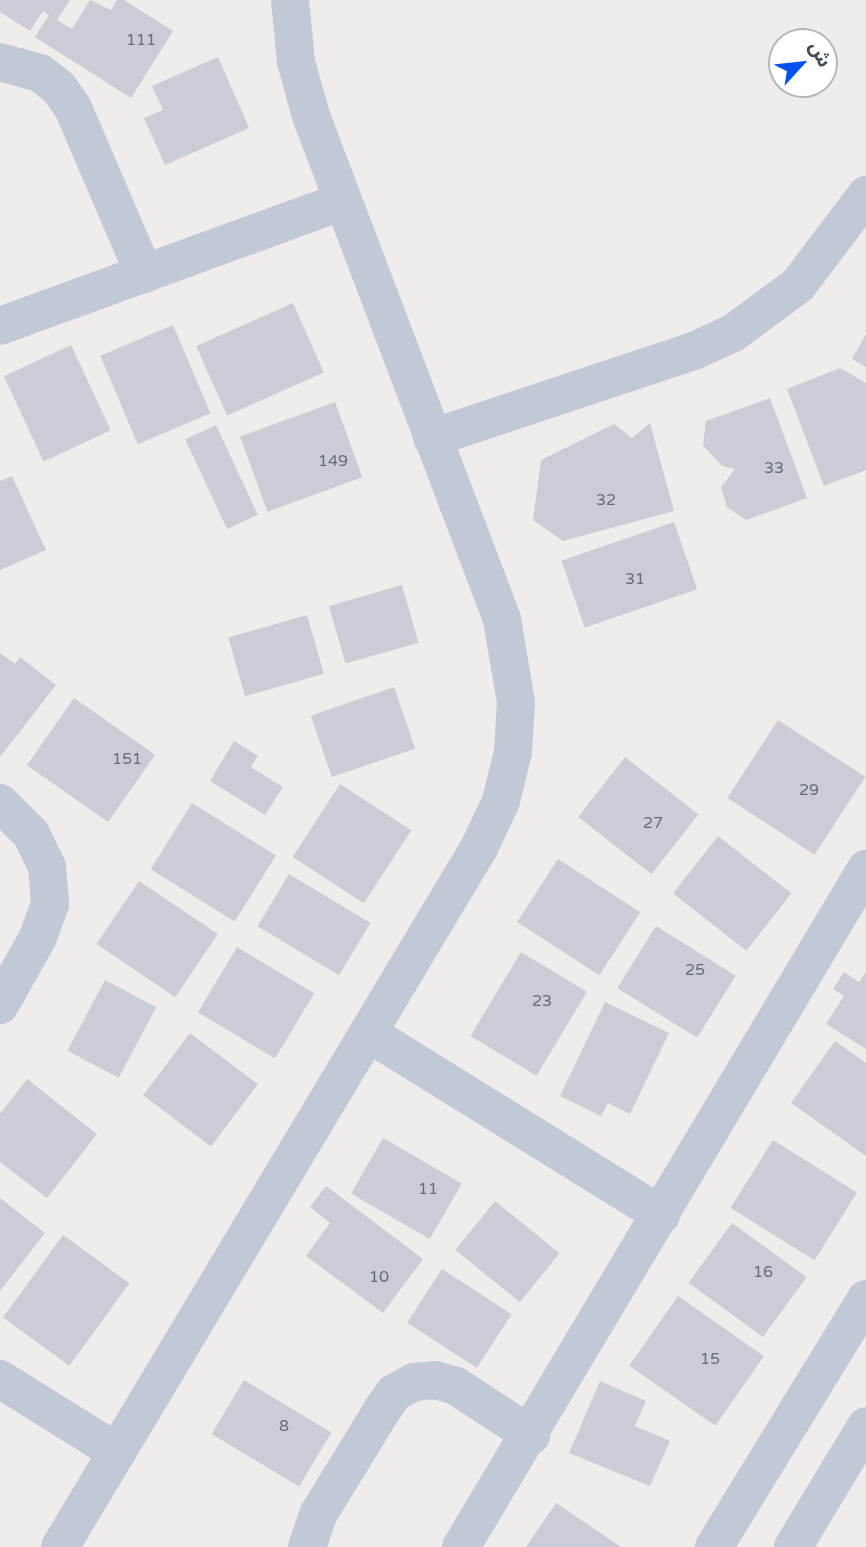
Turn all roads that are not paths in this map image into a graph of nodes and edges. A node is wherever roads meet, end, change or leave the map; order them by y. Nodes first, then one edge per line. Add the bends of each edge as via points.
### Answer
1 (289, 0) edge
2 (0, 62) edge
3 (866, 195) edge
4 (343, 201) junction
5 (144, 274) junction
6 (0, 326) edge
7 (432, 438) junction
8 (0, 803) edge
9 (866, 869) edge
10 (0, 1005) edge
11 (368, 1033) junction
12 (661, 1216) junction
13 (866, 1299) edge
14 (0, 1379) edge
15 (866, 1426) edge
16 (530, 1435) junction
17 (117, 1452) junction
18 (60, 1547) edge
19 (307, 1547) edge
20 (461, 1547) edge
21 (713, 1547) edge
22 (793, 1547) edge

1 - 4 street via 296,62
2 - 5 street via 40,73 73,108
3 - 7 street via 798,285 733,333 696,350
4 - 5 street
4 - 7 street
5 - 6 street
7 - 11 street via 508,641 516,702 513,752 501,801 480,846
8 - 10 street via 31,834 47,867 50,904 37,939
9 - 12 street
11 - 12 street
11 - 17 street
12 - 16 street
13 - 21 street
14 - 17 street
15 - 22 street
16 - 19 street via 456,1387 435,1380 414,1382 394,1393 382,1410 319,1513
16 - 20 street
17 - 18 street

